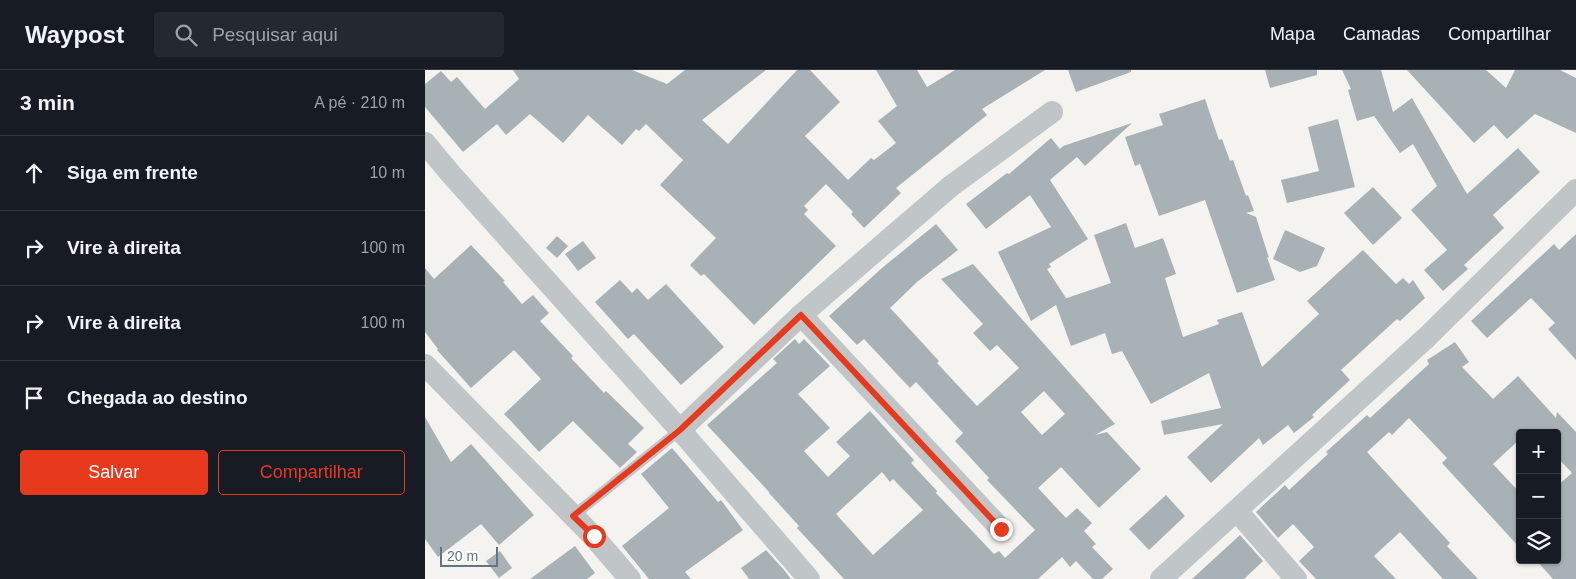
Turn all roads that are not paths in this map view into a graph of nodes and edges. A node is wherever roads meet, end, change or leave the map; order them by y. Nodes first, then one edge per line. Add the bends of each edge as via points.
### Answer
1 (1052, 112) dead end
2 (427, 146) edge
3 (1576, 190) edge
4 (801, 315) junction
5 (425, 365) edge
6 (680, 430) junction
7 (1237, 511) junction
8 (573, 516) junction
9 (1001, 529) dead end
10 (630, 579) edge
11 (809, 579) edge
12 (1161, 579) edge
13 (1296, 579) edge

1 - 4 street via 951,186
2 - 6 street
3 - 7 street via 1427,337
4 - 6 street
4 - 9 street
5 - 8 street
6 - 8 lane
6 - 11 street
7 - 12 street
7 - 13 street
8 - 10 street

